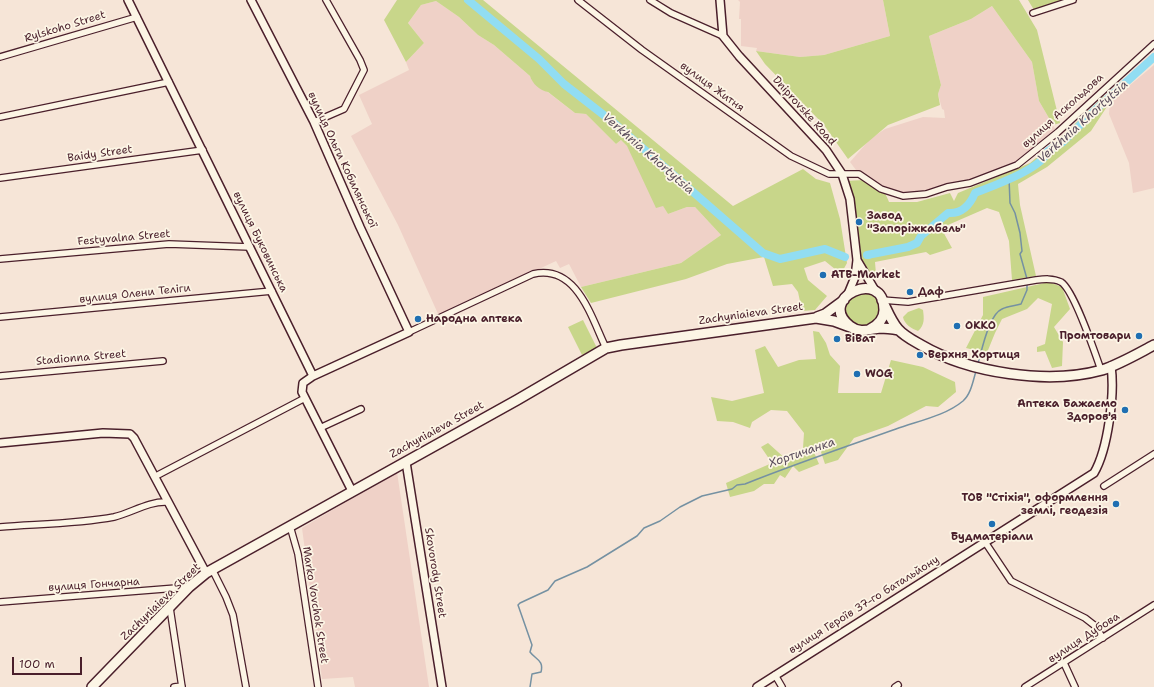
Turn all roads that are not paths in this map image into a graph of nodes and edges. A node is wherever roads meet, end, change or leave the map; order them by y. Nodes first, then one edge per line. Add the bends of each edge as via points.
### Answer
1 (128, 0) edge
2 (251, 0) edge
3 (326, 0) edge
4 (578, 0) edge
5 (650, 0) edge
6 (720, 0) edge
7 (1073, 0) edge
8 (1033, 13) dead end
9 (137, 17) junction
10 (723, 36) junction
11 (1154, 44) edge
12 (0, 58) edge
13 (170, 82) junction
14 (0, 117) edge
15 (314, 122) junction
16 (203, 150) junction
17 (842, 174) junction
18 (0, 178) edge
19 (250, 246) junction
20 (0, 259) edge
21 (857, 260) junction
22 (272, 291) junction
23 (846, 297) junction
24 (879, 297) junction
25 (0, 317) edge
26 (816, 318) junction
27 (853, 328) junction
28 (870, 329) junction
29 (899, 330) junction
30 (410, 332) junction
31 (1154, 345) edge
32 (606, 348) junction
33 (163, 361) dead end
34 (1112, 366) junction
35 (1101, 370) junction
36 (0, 376) edge
37 (313, 376) junction
38 (305, 398) junction
39 (361, 410) dead end
40 (320, 428) junction
41 (0, 443) edge
42 (1154, 454) edge
43 (406, 462) junction
44 (156, 476) junction
45 (1104, 486) dead end
46 (352, 491) junction
47 (167, 502) junction
48 (290, 526) junction
49 (0, 527) edge
50 (984, 542) junction
51 (209, 571) junction
52 (189, 587) junction
53 (0, 602) edge
54 (1154, 605) edge
55 (170, 608) junction
56 (1104, 638) junction
57 (1064, 663) junction
58 (775, 675) junction
59 (182, 686) edge
60 (92, 687) edge
61 (174, 687) edge
62 (246, 687) edge
63 (318, 687) edge
64 (442, 687) edge
65 (757, 687) edge
66 (782, 687) edge
67 (1025, 687) edge
68 (1075, 687) edge

1 - 9 street, вулиця Буковинська
2 - 15 street, вулиця Ольги Кобилянської
3 - 15 street via 364,70 344,109
4 - 17 street, вулиця Житня via 642,50 791,156 825,173
5 - 10 street via 671,13
6 - 10 street
7 - 8 street
9 - 12 street, Rylskoho Street
9 - 13 street, вулиця Буковинська
10 - 17 street, Dniprovske Road via 826,150
11 - 17 street, вулиця Аскольдова via 1053,137 1017,165 970,184 914,196 895,195 859,174
13 - 14 street
13 - 16 street, вулиця Буковинська
15 - 30 street, вулиця Ольги Кобилянської
16 - 18 street, Baidy Street
16 - 19 street, вулиця Буковинська
17 - 21 street, Dniprovske Road via 850,199
19 - 20 street, Festyvalna Street via 169,244
19 - 22 street, вулиця Буковинська
21 - 23 street, Dniprovske Road via 855,277
21 - 24 street
22 - 25 street, вулиця Олени Теліги
22 - 37 street, вулиця Буковинська
23 - 24 main road via 860,288 869,289
23 - 26 main road, Zachyniaieva Street via 826,314
23 - 27 main road via 842,314
24 - 28 main road via 884,309 882,317 877,325
24 - 29 main road
24 - 35 street via 908,302 1051,279 1065,286
26 - 27 main road
26 - 32 main road, Zachyniaieva Street
27 - 28 main road
28 - 29 main road
29 - 35 main road via 932,352 984,369 1041,377
30 - 32 street via 533,274 552,273 568,280 578,292
30 - 37 street
31 - 34 main road
32 - 43 main road, Zachyniaieva Street
33 - 36 street, Stadionna Street
34 - 35 main road
34 - 50 street, вулиця Героїв 37-го батальйону via 1114,390 1111,410 1101,457 1094,473
37 - 38 street via 305,380 302,387
38 - 40 street
38 - 44 street
39 - 40 street
40 - 46 street
41 - 44 street via 103,433 130,434
42 - 45 street
43 - 46 main road, Zachyniaieva Street
43 - 64 street, Skovorody Street
44 - 47 street
46 - 48 main road, Zachyniaieva Street
47 - 49 street via 99,519
47 - 51 street
48 - 51 main road, Zachyniaieva Street
48 - 63 street, Marko Vovchok Street via 298,554
50 - 56 street via 1011,582 1085,618
50 - 58 street, вулиця Героїв 37-го батальйону
51 - 52 main road, Zachyniaieva Street
51 - 62 street via 226,597 233,615
52 - 53 street, вулиця Гончарна
52 - 55 main road, Zachyniaieva Street
54 - 56 street, вулиця Дубова
55 - 59 street
55 - 60 main road, Zachyniaieva Street
56 - 57 street, вулиця Дубова
57 - 67 street, вулиця Дубова
57 - 68 street
58 - 65 street, вулиця Героїв 37-го батальйону
58 - 66 street
59 - 61 street

